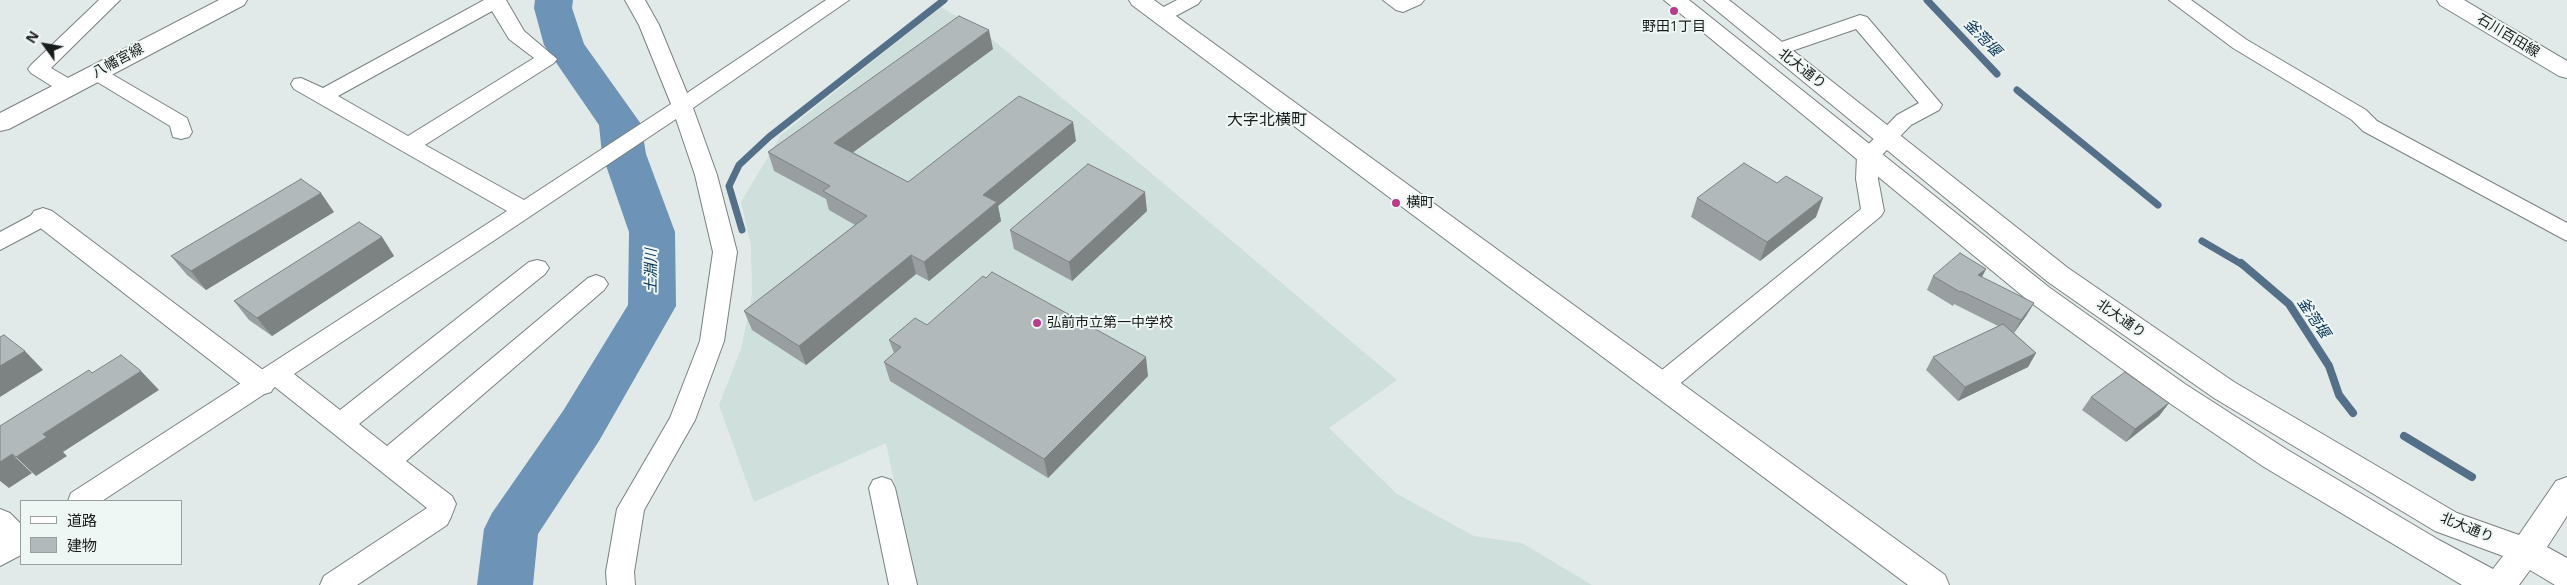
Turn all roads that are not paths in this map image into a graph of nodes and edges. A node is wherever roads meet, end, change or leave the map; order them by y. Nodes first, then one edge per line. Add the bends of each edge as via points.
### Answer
1 (110, 0) edge
2 (236, 0) edge
3 (496, 0) edge
4 (635, 0) edge
5 (839, 0) edge
6 (1190, 0) edge
7 (1393, 0) edge
8 (1414, 0) edge
9 (1675, 0) edge
10 (1715, 0) edge
11 (2179, 0) edge
12 (2448, 0) edge
13 (1151, 8) edge
14 (1777, 50) junction
15 (2567, 71) edge
16 (96, 72) junction
17 (301, 84) dead end
18 (68, 87) junction
19 (323, 96) junction
20 (682, 106) junction
21 (0, 124) edge
22 (181, 132) dead end
23 (1887, 136) junction
24 (409, 145) junction
25 (1868, 156) junction
26 (524, 211) junction
27 (43, 217) joint
28 (2567, 233) edge
29 (0, 242) edge
30 (537, 268) dead end
31 (596, 284) dead end
32 (268, 379) junction
33 (1661, 386) junction
34 (340, 424) junction
35 (386, 462) junction
36 (882, 488) dead end
37 (2567, 490) edge
38 (83, 500) edge
39 (0, 521) edge
40 (14, 545) edge
41 (2526, 551) junction
42 (2567, 575) edge
43 (334, 585) edge
44 (621, 585) edge
45 (903, 585) edge
46 (1933, 585) edge
47 (2492, 585) edge
48 (2500, 585) edge

1 - 18 street via 38,69
2 - 16 street, 八幡宮線
3 - 19 street
3 - 24 street via 516,35 547,59
4 - 20 street via 649,25
5 - 20 street
6 - 13 street
7 - 8 street via 1403,6
9 - 25 street, 北大通り
10 - 14 street, 北大通り
11 - 28 street via 2240,44 2359,115 2370,126
12 - 15 street, 石川百田線
13 - 33 street
14 - 23 street, 北大通り
14 - 23 street via 1860,21 1932,105 1904,120
16 - 18 street, 八幡宮線
16 - 22 street via 180,122
17 - 19 street
18 - 21 street, 八幡宮線
19 - 24 street
20 - 26 street
20 - 44 street via 706,175 725,252 712,341 682,420 631,509 620,572
23 - 25 street
23 - 41 street, 北大通り via 2058,275 2224,390 2446,522
24 - 26 street
25 - 33 street via 1867,179 1873,211
25 - 47 street, 北大通り via 2040,295 2174,392 2284,463
26 - 32 street
27 - 29 street
27 - 32 street
30 - 34 street
31 - 35 street
32 - 34 street
32 - 38 street
33 - 46 street
34 - 35 street
35 - 43 street via 442,504 437,517
36 - 45 street
37 - 41 street
39 - 40 street
41 - 42 street, 北大通り
41 - 48 street

